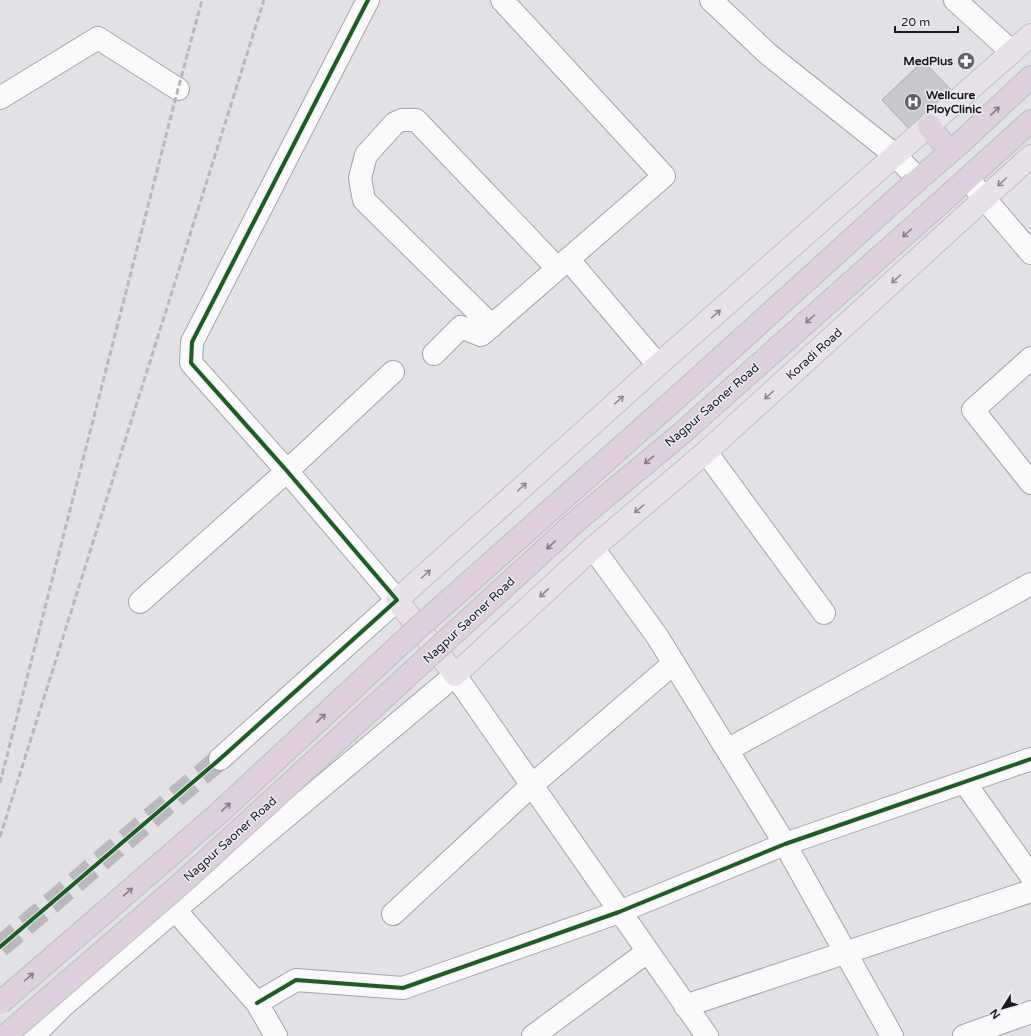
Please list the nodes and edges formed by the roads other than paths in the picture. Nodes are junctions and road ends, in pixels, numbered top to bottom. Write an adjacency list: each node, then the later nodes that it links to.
1 (368, 0): 26 (street)
2 (502, 0): 19 (street)
3 (711, 0): 13 (street)
4 (955, 0): 6 (street)
5 (1031, 35): 6 (main road)
6 (1012, 52): 11 (main road)
7 (1031, 77): 12 (highway, one-way to 7)
8 (178, 89): 9 (street)
9 (0, 98)
10 (1031, 121): 15 (highway)
11 (929, 126): 12 (highway); 13 (main road)
12 (953, 150): 16 (highway)
13 (895, 155): 16 (street); 23 (main road, one-way to 13)
14 (1031, 156): 17 (main road, Koradi Road, one-way to 17)
15 (975, 172): 17 (street); 52 (highway, Nagpur Saoner Road, one-way to 52, bridge)
16 (916, 181): 49 (highway, one-way to 16, bridge)
17 (985, 198): 18 (street); 25 (main road, Koradi Road, one-way to 25)
18 (1031, 253)
19 (562, 264): 20 (street); 20 (street); 23 (street)
20 (492, 326): 21 (street)
21 (434, 354)
22 (1031, 358): 27 (street)
23 (658, 365): 30 (main road, one-way to 23)
24 (393, 372): 26 (street)
25 (706, 452): 28 (main road, Koradi Road, one-way to 28); 32 (street)
26 (287, 471): 30 (street); 31 (street)
27 (1031, 483)
28 (593, 548): 33 (street); 34 (main road, Koradi Road, one-way to 34)
29 (1031, 584): 35 (street)
30 (397, 600): 34 (main road); 36 (street)
31 (140, 602)
32 (824, 613)
33 (674, 663): 35 (street); 39 (street)
34 (455, 675): 39 (street); 43 (street)
35 (727, 750): 40 (street)
36 (220, 758)
37 (1031, 759): 38 (street)
38 (965, 783): 40 (street); 41 (street)
39 (531, 786): 44 (street); 45 (street)
40 (785, 844): 44 (street); 47 (street)
41 (1031, 876)
42 (1031, 890): 47 (street)
43 (175, 910): 48 (street); 53 (street)
44 (619, 912): 46 (street); 48 (street)
45 (393, 914)
46 (647, 952): 50 (street); 55 (street)
47 (845, 952): 50 (street); 57 (street)
48 (257, 1002): 54 (street)
49 (0, 1003)
50 (686, 1006): 56 (street)
51 (1031, 1012): 58 (street)
52 (5, 1036)
53 (33, 1036)
54 (276, 1036)
55 (533, 1036)
56 (706, 1036)
57 (892, 1036)
58 (964, 1036)

